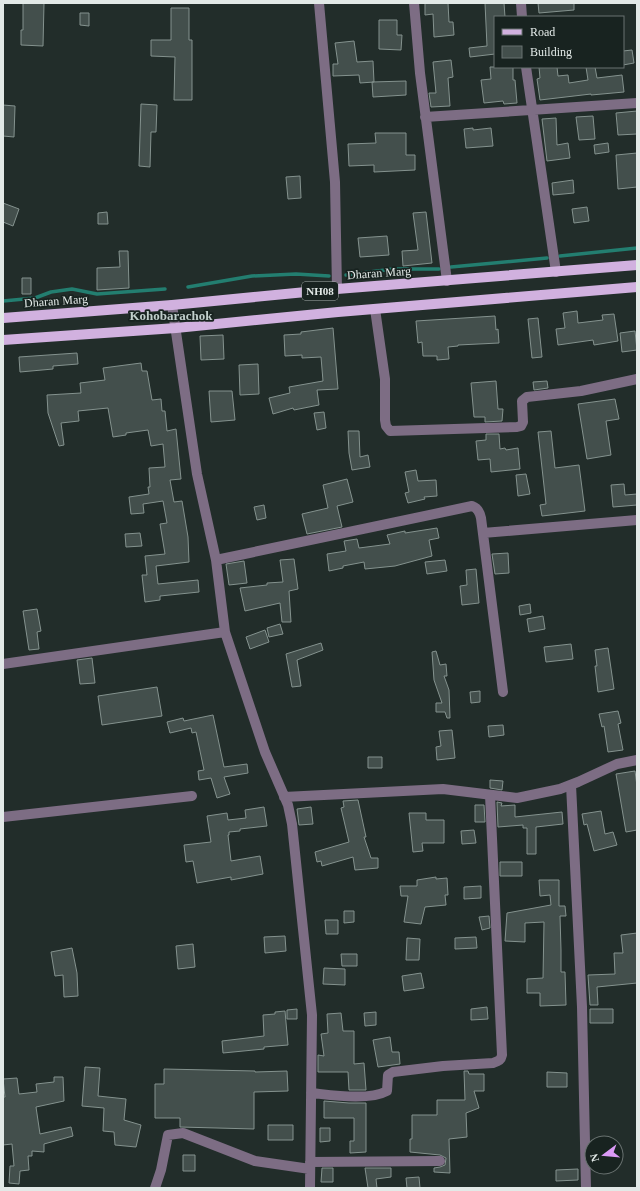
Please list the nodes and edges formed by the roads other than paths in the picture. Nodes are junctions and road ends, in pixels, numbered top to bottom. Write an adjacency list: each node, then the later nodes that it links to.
1 (319, 3): 13 (street)
2 (414, 3): 8 (street)
3 (521, 3): 4 (street)
4 (522, 16)
5 (526, 68): 7 (street)
6 (637, 103): 7 (street)
7 (532, 110): 8 (street); 10 (street)
8 (426, 118): 11 (street)
9 (637, 265): 10 (main road, Dharan Marg / NH08)
10 (556, 272): 11 (main road, Dharan Marg / NH08)
11 (447, 281): 13 (main road, Dharan Marg / NH08)
12 (637, 287): 15 (main road, NH08)
13 (337, 289): 14 (main road, Dharan Marg / NH08)
14 (172, 306): 16 (main road, Dharan Marg / NH08); 17 (street)
15 (375, 309): 17 (main road, NH08); 19 (street)
16 (3, 318)
17 (176, 328): 18 (main road, NH08); 22 (street)
18 (3, 340)
19 (637, 380)
20 (637, 520): 21 (street)
21 (483, 533): 22 (street); 25 (street)
22 (216, 560): 23 (street)
23 (225, 632): 24 (street); 30 (street)
24 (3, 664)
25 (503, 692)
26 (637, 760): 27 (street)
27 (571, 785): 28 (street); 37 (street)
28 (490, 795): 30 (street); 32 (street)
29 (192, 796): 31 (street)
30 (284, 797): 32 (street)
31 (3, 817)
32 (311, 1093): 34 (street)
33 (440, 1160): 34 (street)
34 (310, 1166): 35 (street); 36 (street)
35 (155, 1188)
36 (310, 1188)
37 (586, 1188)

